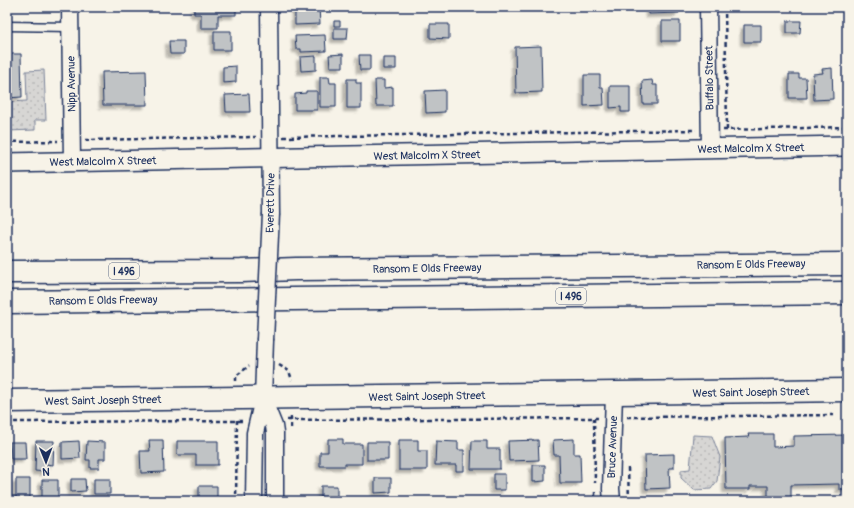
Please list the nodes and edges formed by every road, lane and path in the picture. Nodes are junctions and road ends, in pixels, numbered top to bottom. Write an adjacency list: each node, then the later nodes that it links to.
1 (70, 7): 6 (street, Nipp Avenue)
2 (269, 7): 10 (street, Everett Drive)
3 (708, 7): 8 (street, Buffalo Street)
4 (725, 7): 9 (path)
5 (7, 26): 6 (lane)
6 (70, 27): 11 (street, Nipp Avenue)
7 (847, 127): 9 (path)
8 (709, 130): 9 (path); 10 (path); 14 (street, Buffalo Street)
9 (727, 130)
10 (271, 137): 11 (path); 15 (street, Everett Drive)
11 (71, 141): 12 (path); 16 (street, Nipp Avenue)
12 (7, 142)
13 (847, 146): 14 (street, West Malcolm X Street)
14 (710, 149): 15 (street, West Malcolm X Street)
15 (271, 157): 16 (street, West Malcolm X Street); 29 (street, Everett Drive, bridge)
16 (72, 161): 17 (street, West Malcolm X Street)
17 (7, 163)
18 (7, 260): 20 (main road)
19 (847, 264): 20 (main road, Ransom E Olds Freeway / I 496)
20 (230, 271): 21 (main road, Ransom E Olds Freeway / I 496)
21 (7, 272)
22 (846, 293): 23 (main road, Ransom E Olds Freeway / I 496)
23 (126, 300): 24 (main road, Ransom E Olds Freeway / I 496); 25 (main road)
24 (7, 302)
25 (7, 308)
26 (250, 360): 30 (path)
27 (847, 390): 28 (main road, West Saint Joseph Street)
28 (614, 394): 29 (main road, West Saint Joseph Street); 34 (street, Bruce Avenue)
29 (263, 398): 30 (main road, West Saint Joseph Street); 35 (street, Everett Drive)
30 (236, 399): 31 (main road, West Saint Joseph Street); 36 (path)
31 (7, 401)
32 (837, 415): 34 (path)
33 (594, 418): 34 (path); 35 (path); 41 (path)
34 (613, 418): 42 (street, Bruce Avenue)
35 (264, 420): 36 (path); 38 (street, Everett Drive); 40 (street, Everett Drive)
36 (237, 421): 37 (path); 39 (path)
37 (7, 422)
38 (276, 499)
39 (236, 501)
40 (254, 501)
41 (595, 501)
42 (612, 501)

